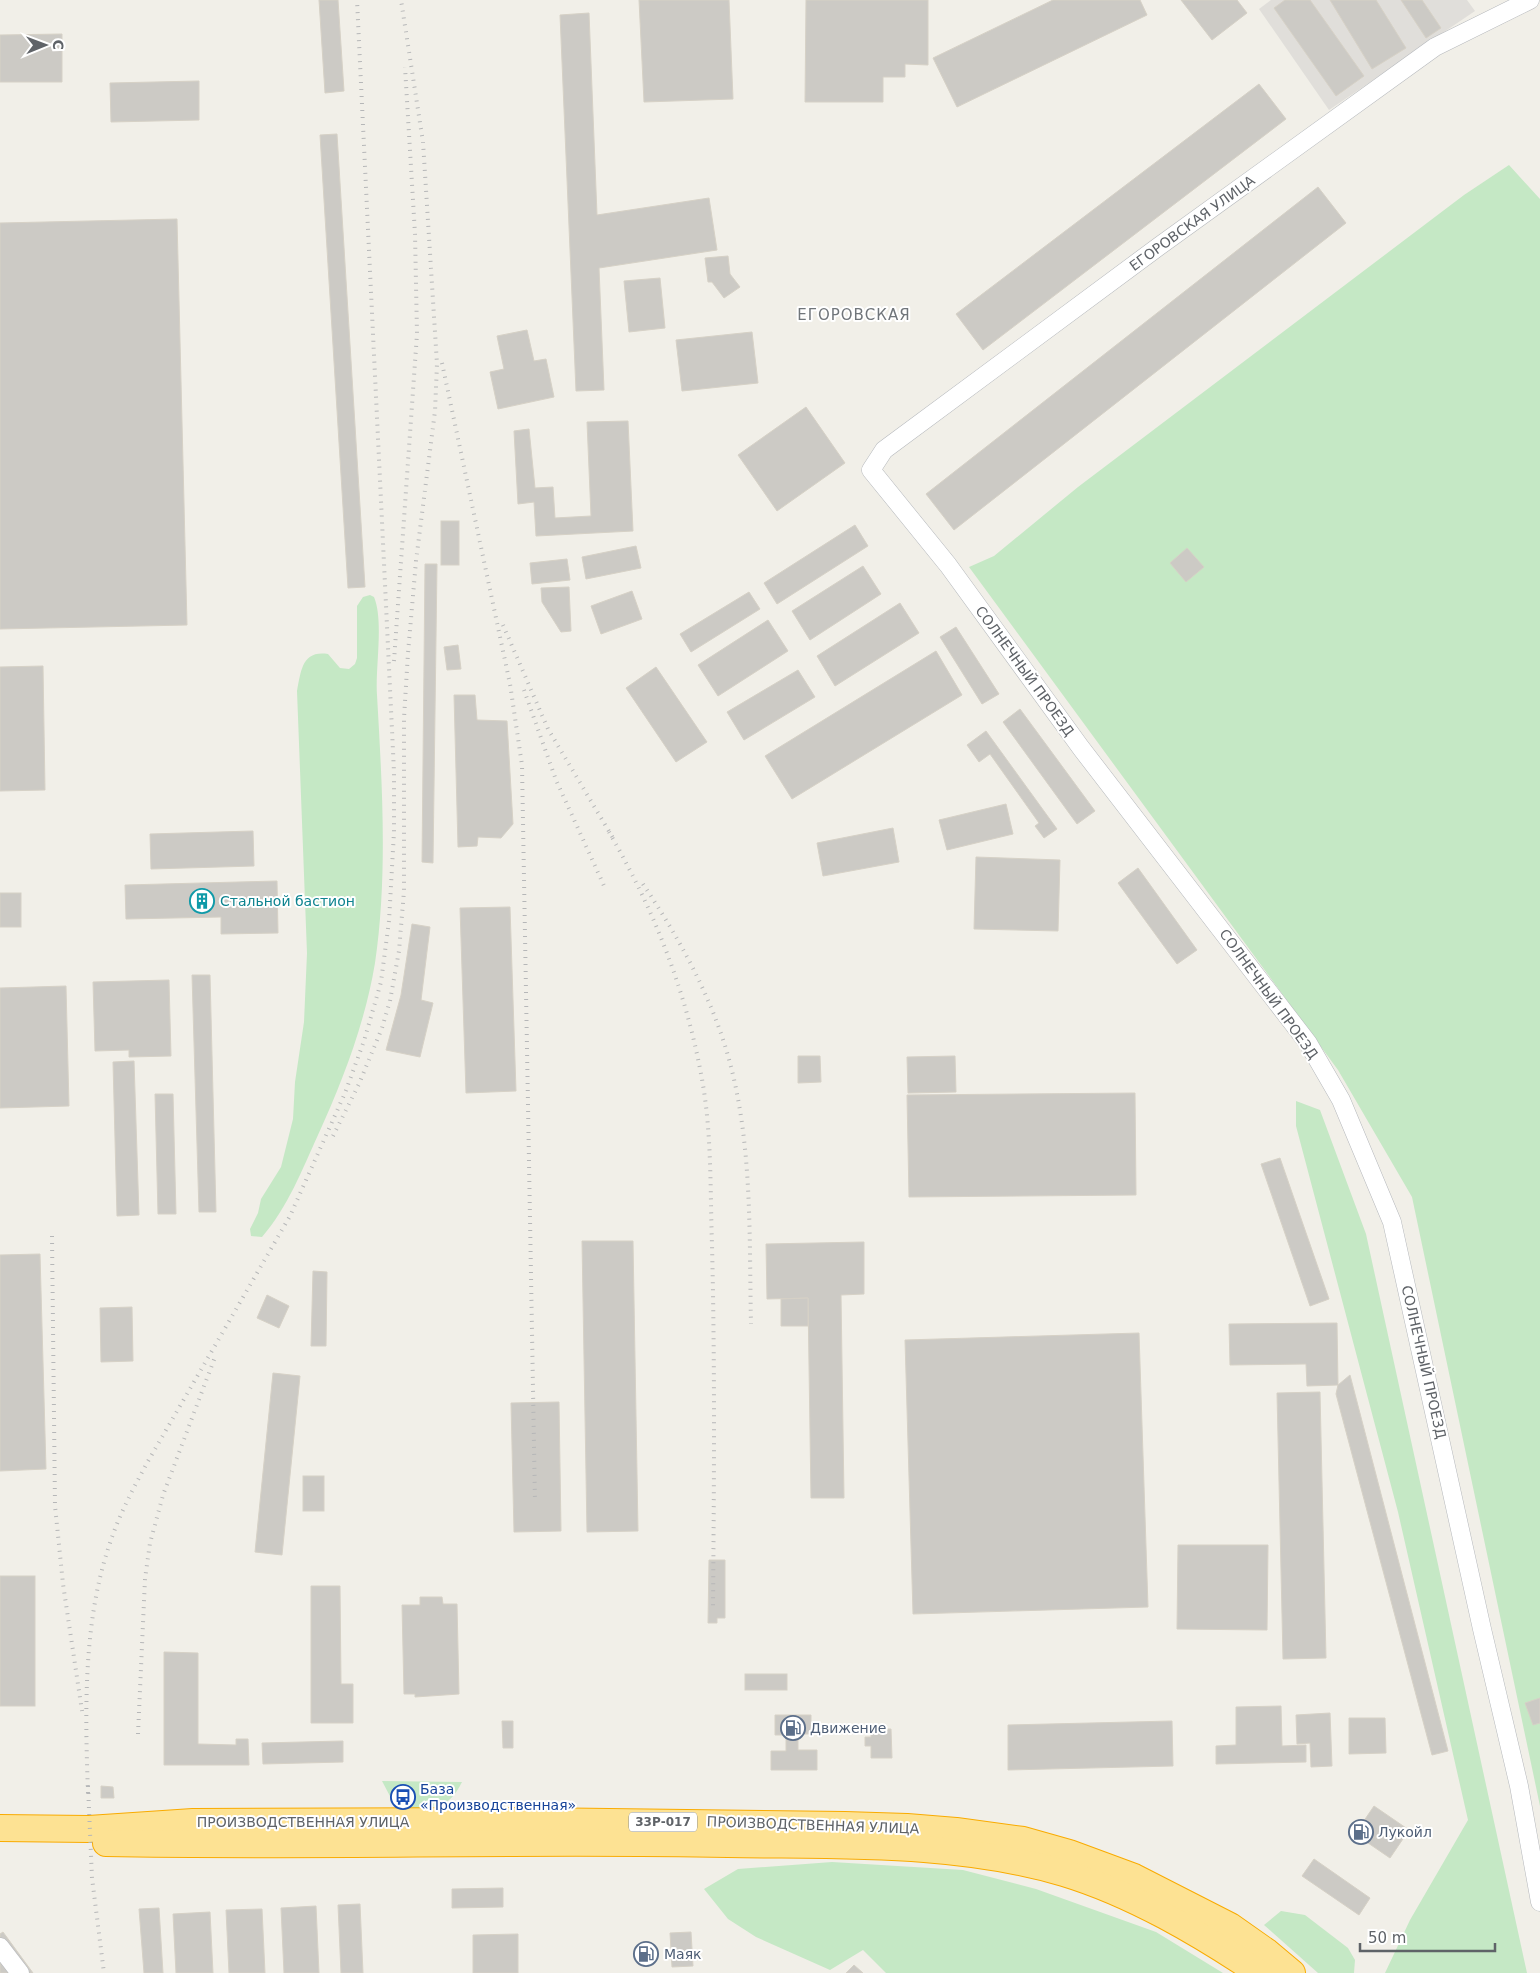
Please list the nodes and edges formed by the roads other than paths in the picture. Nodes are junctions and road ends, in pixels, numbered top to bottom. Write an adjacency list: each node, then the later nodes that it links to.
1 (1527, 2): 2 (street, ЕГОРОВСКАЯ УЛИЦА)
2 (871, 470): 7 (street, СОЛНЕЧНЫЙ ПРОЕЗД)
3 (0, 1828): 5 (highway, ПРОИЗВОДСТВЕННАЯ УЛИЦА / 33Р-017)
4 (532, 1832): 5 (highway, ПРОИЗВОДСТВЕННАЯ УЛИЦА / 33Р-017); 10 (highway, ПРОИЗВОДСТВЕННАЯ УЛИЦА / 33Р-017); 11 (highway, ПРОИЗВОДСТВЕННАЯ УЛИЦА / 33Р-017)
5 (373, 1833): 6 (highway, ПРОИЗВОДСТВЕННАЯ УЛИЦА / 33Р-017)
6 (0, 1844)
7 (1540, 1902)
8 (0, 1947): 9 (street)
9 (20, 1973)
10 (1259, 1973)
11 (1292, 1973)

